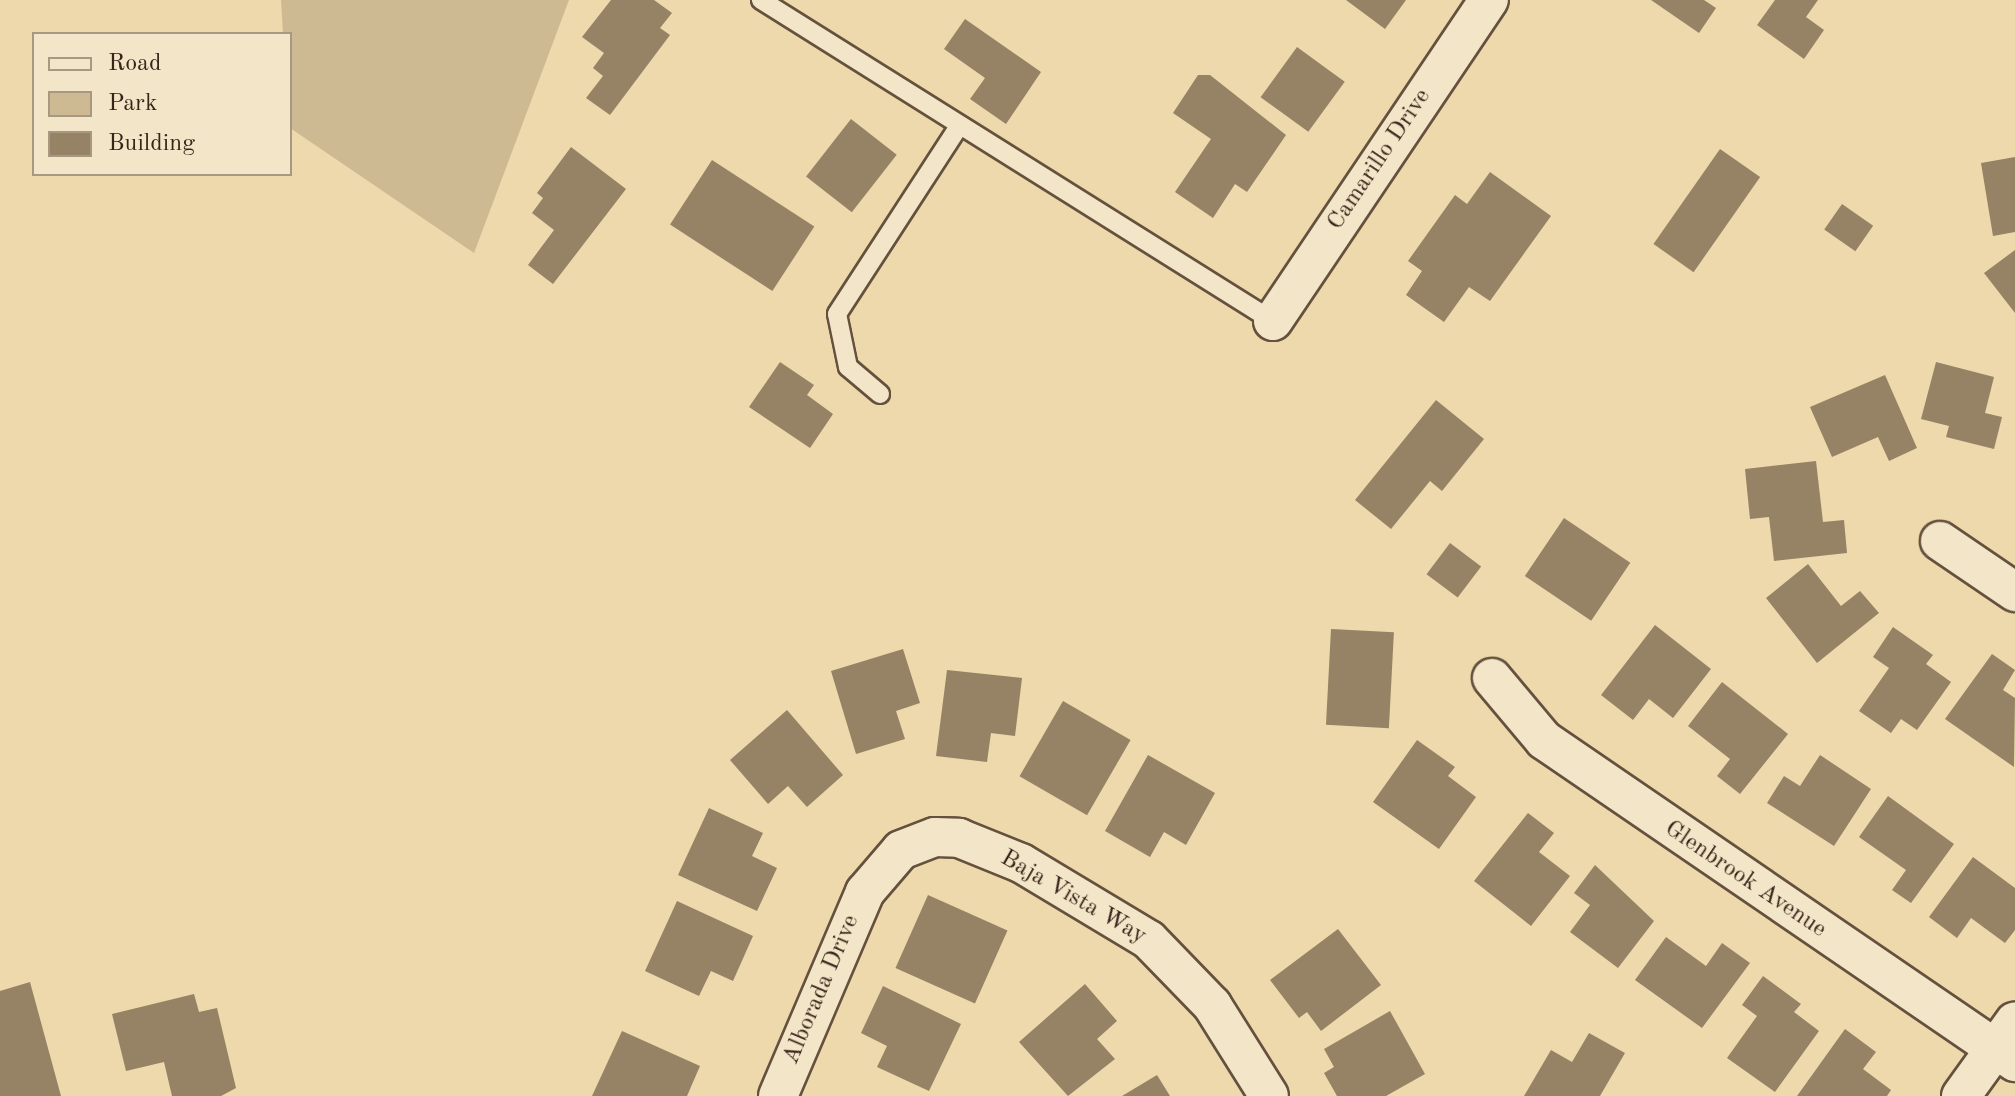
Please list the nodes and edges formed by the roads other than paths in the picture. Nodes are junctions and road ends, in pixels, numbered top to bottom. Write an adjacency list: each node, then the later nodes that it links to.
1 (761, 0): 3 (lane)
2 (1489, 0): 4 (street, Camarillo Drive)
3 (957, 129): 4 (lane); 5 (lane)
4 (1273, 321)
5 (880, 394)
6 (1940, 541): 7 (street)
7 (2015, 592)
8 (1492, 678): 10 (street, Glenbrook Avenue)
9 (901, 850): 11 (street, Alborada Drive); 12 (street, Baja Vista Way)
10 (2009, 1044): 13 (street)
11 (778, 1096)
12 (1269, 1096)
13 (1961, 1096)

